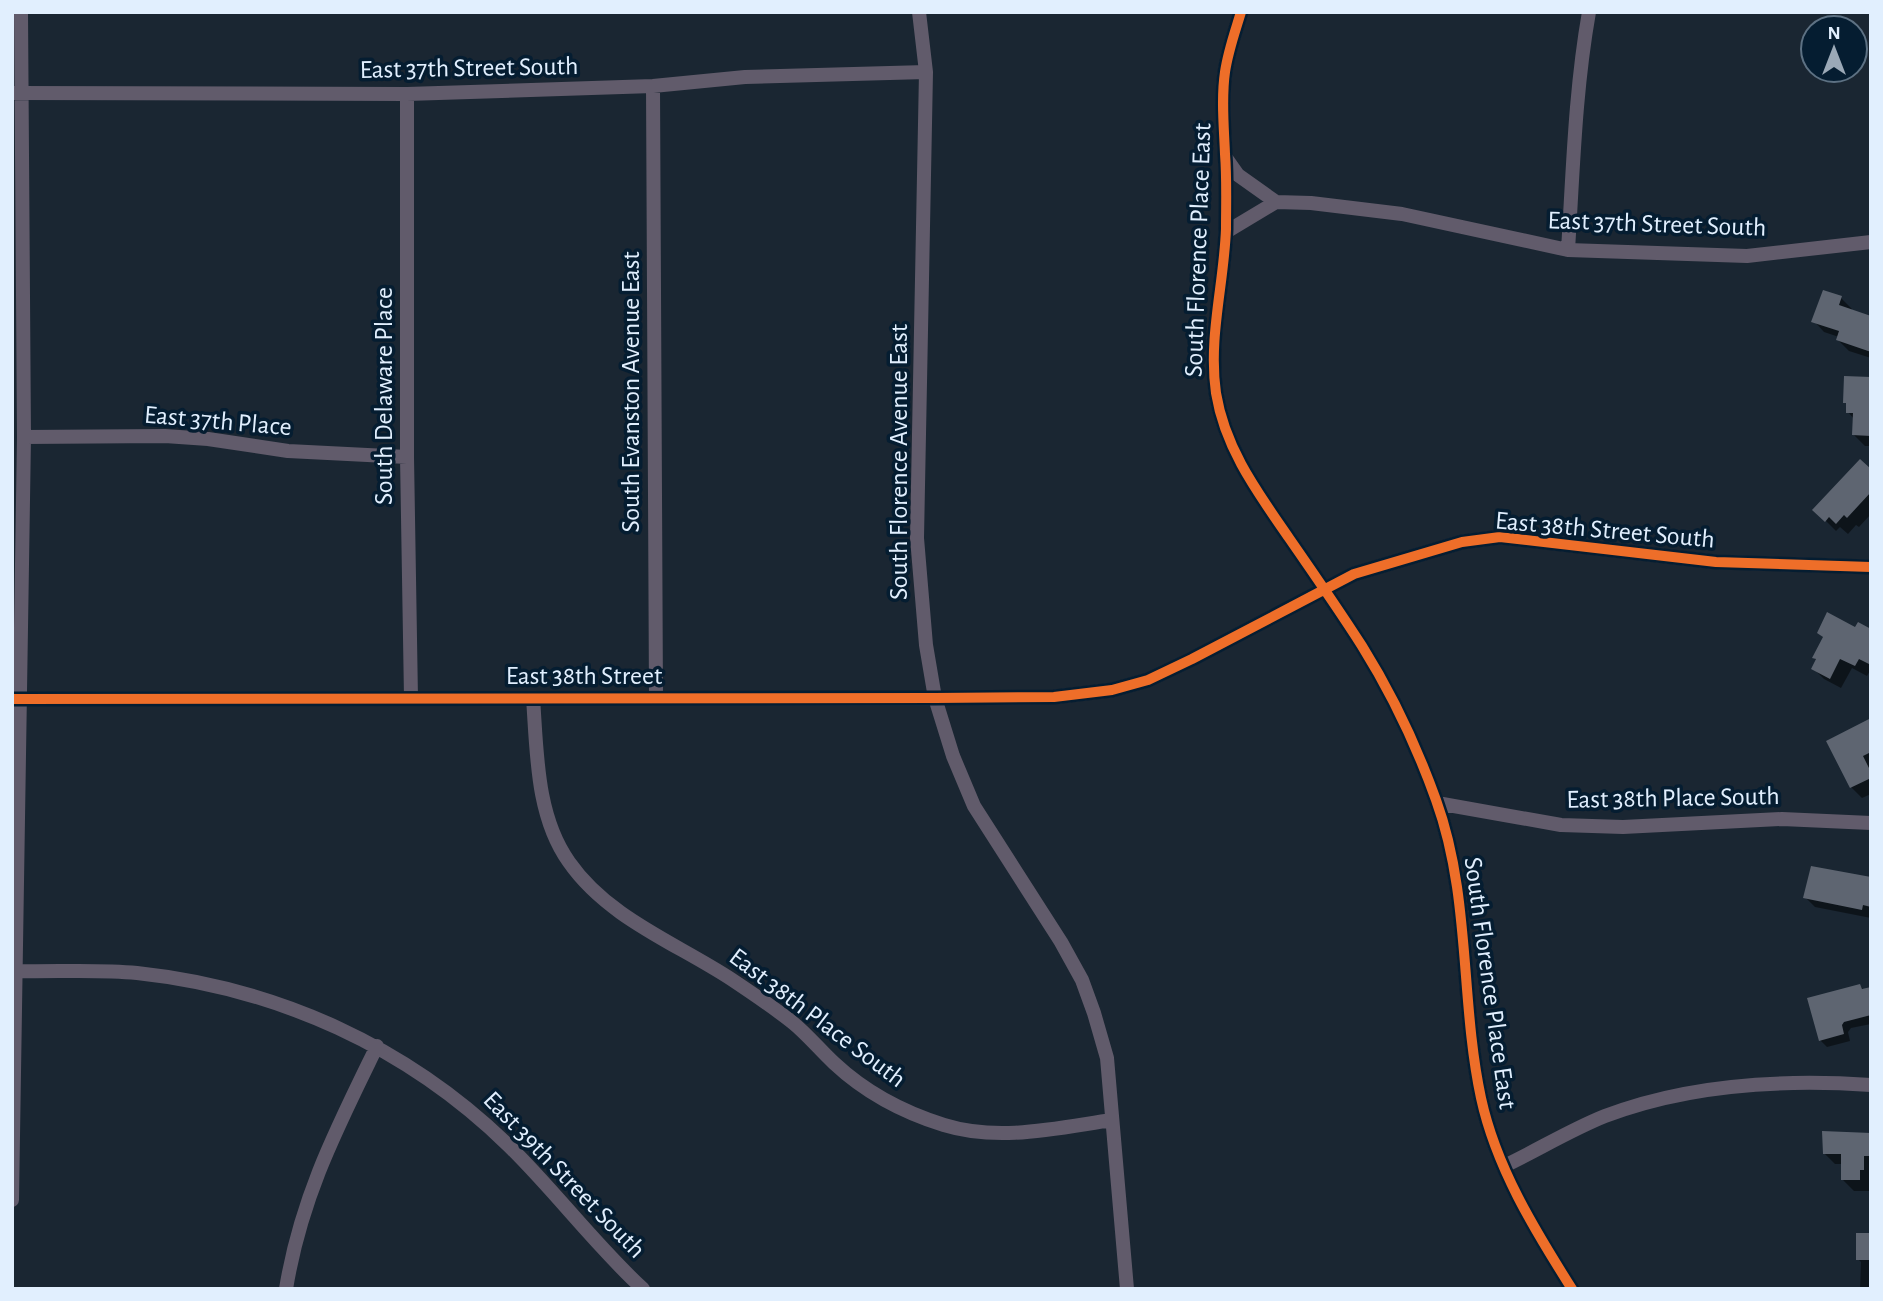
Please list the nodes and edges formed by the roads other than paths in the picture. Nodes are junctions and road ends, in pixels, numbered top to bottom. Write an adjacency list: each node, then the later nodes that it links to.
1 (21, 12): 7 (street)
2 (919, 12): 5 (street, South Florence Avenue East)
3 (1241, 12): 9 (street, South Florence Place East)
4 (1589, 12): 13 (street)
5 (926, 72): 6 (street, East 37th Street South); 22 (street, South Florence Avenue East)
6 (653, 86): 8 (street, East 37th Street South); 21 (street, South Evanston Avenue East)
7 (17, 93): 8 (street, East 37th Street South); 14 (street)
8 (407, 94): 15 (street, South Delaware Place)
9 (1226, 159): 10 (street); 11 (street, South Florence Place East)
10 (1276, 202): 11 (street); 13 (street, East 37th Street South)
11 (1226, 232): 17 (street, South Florence Place East)
12 (1871, 242): 13 (street, East 37th Street South)
13 (1569, 250)
14 (24, 436): 15 (street, East 37th Place); 23 (street)
15 (407, 457): 19 (street, South Delaware Place)
16 (1871, 567): 17 (street, East 38th Street South)
17 (1324, 590): 18 (street, East 38th Street South); 24 (street, South Florence Place East)
18 (1154, 677): 22 (street, East 38th Street)
19 (411, 698): 20 (street, East 38th Street); 23 (street, East 38th Street)
20 (533, 698): 21 (street, East 38th Street); 30 (street, East 38th Place South)
21 (656, 698): 22 (street, East 38th Street)
22 (935, 698): 30 (street, South Florence Avenue East)
23 (16, 699): 26 (street)
24 (1437, 803): 25 (street, East 38th Place South); 31 (street, South Florence Place East)
25 (1871, 823)
26 (16, 971): 27 (street, East 39th Street South); 29 (street)
27 (377, 1046): 33 (street); 34 (street, East 39th Street South)
28 (1871, 1085): 31 (street)
29 (13, 1095): 32 (street)
30 (1112, 1120): 35 (street, South Florence Avenue East)
31 (1504, 1166): 36 (street, South Florence Place East)
32 (12, 1200)
33 (286, 1289)
34 (643, 1289)
35 (1127, 1289)
36 (1572, 1289)

